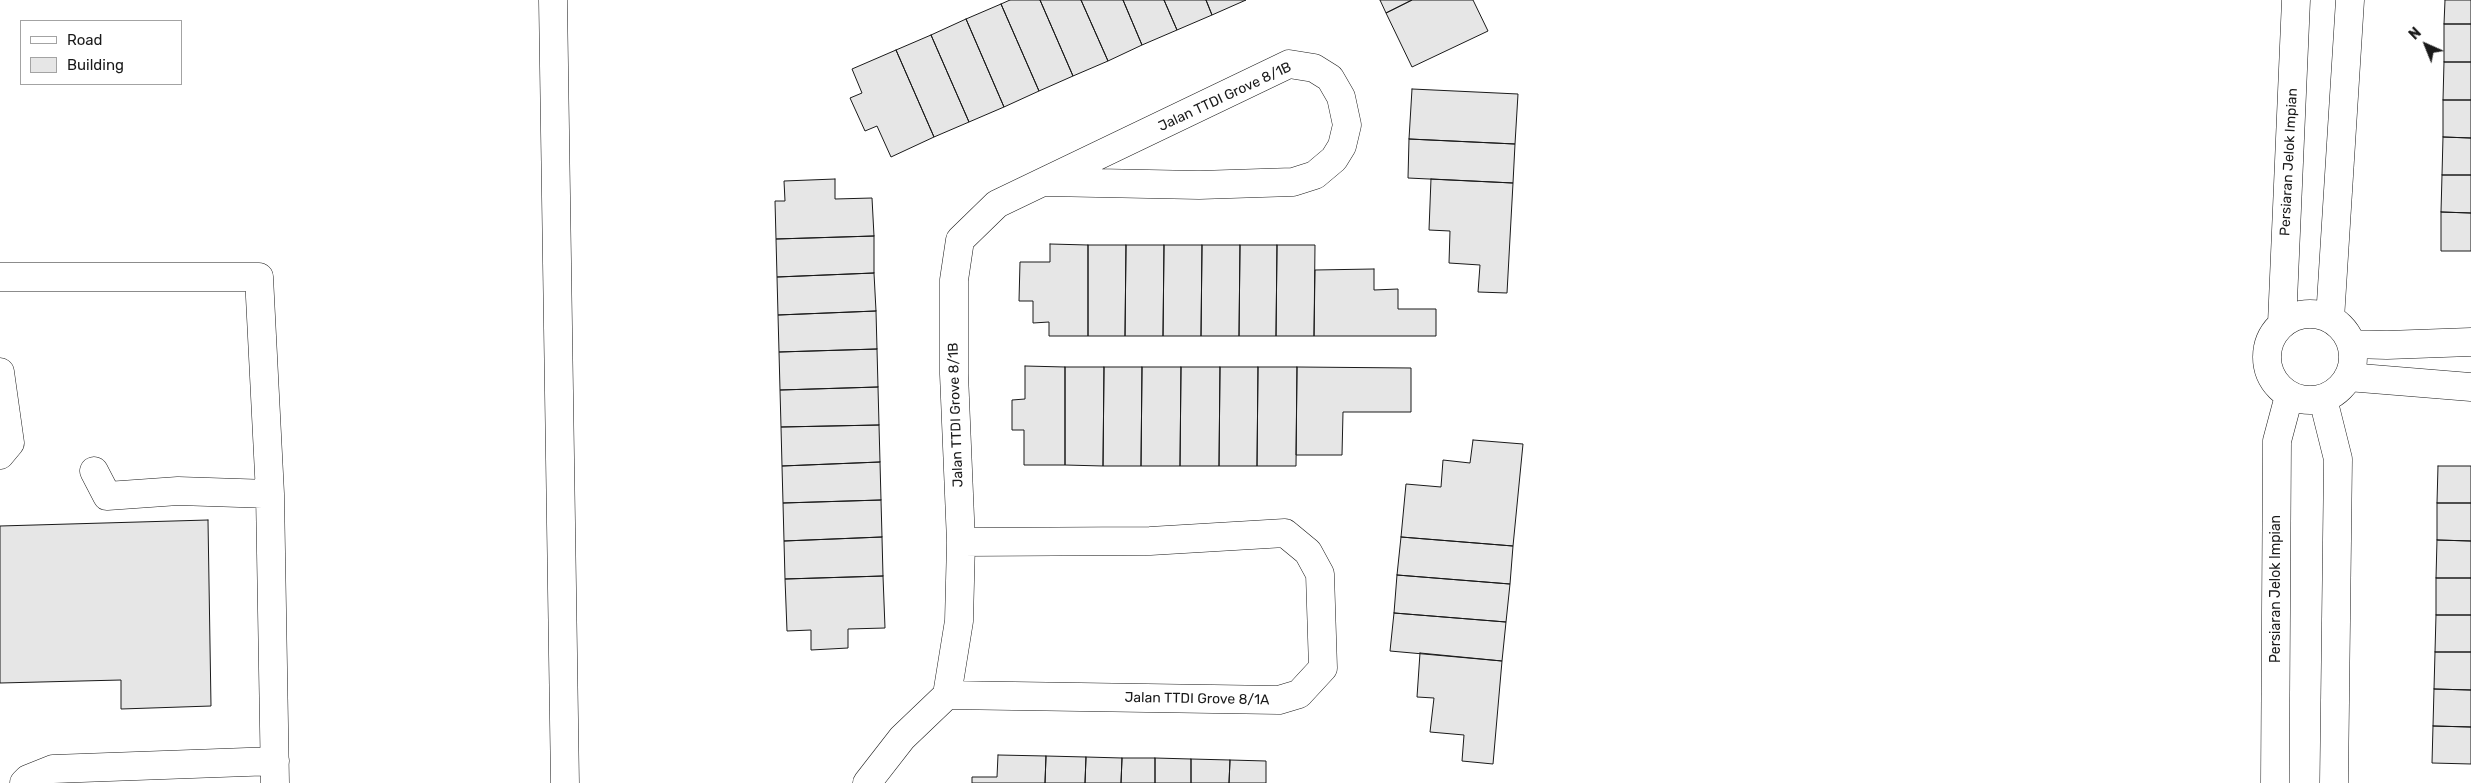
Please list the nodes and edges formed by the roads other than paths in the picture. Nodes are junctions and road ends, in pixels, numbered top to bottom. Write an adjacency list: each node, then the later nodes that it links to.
1 (553, 0): 22 (street)
2 (2296, 0): 7 (street, Persiaran Jelok Impian)
3 (2350, 0): 6 (street)
4 (1046, 182): 4 (street, Jalan TTDI Grove 8/1B); 18 (street, Jalan TTDI Grove 8/1B)
5 (0, 277): 17 (street)
6 (2330, 319): 7 (street); 9 (street)
7 (2282, 324): 13 (street)
8 (2471, 342): 9 (street)
9 (2351, 344): 11 (street)
10 (0, 372): 15 (street)
11 (2348, 377): 12 (street); 14 (street)
12 (2471, 387)
13 (2289, 396): 14 (street); 24 (street, Persiaran Jelok Impian)
14 (2323, 399): 25 (street)
15 (0, 455)
16 (94, 471): 17 (street)
17 (270, 494): 20 (street)
18 (962, 542): 19 (street, Jalan TTDI Grove 8/1B); 19 (street, Jalan TTDI Grove 8/1A)
19 (947, 695): 23 (street)
20 (275, 772): 21 (street)
21 (24, 783)
22 (565, 783)
23 (867, 783)
24 (2276, 783)
25 (2334, 783)

